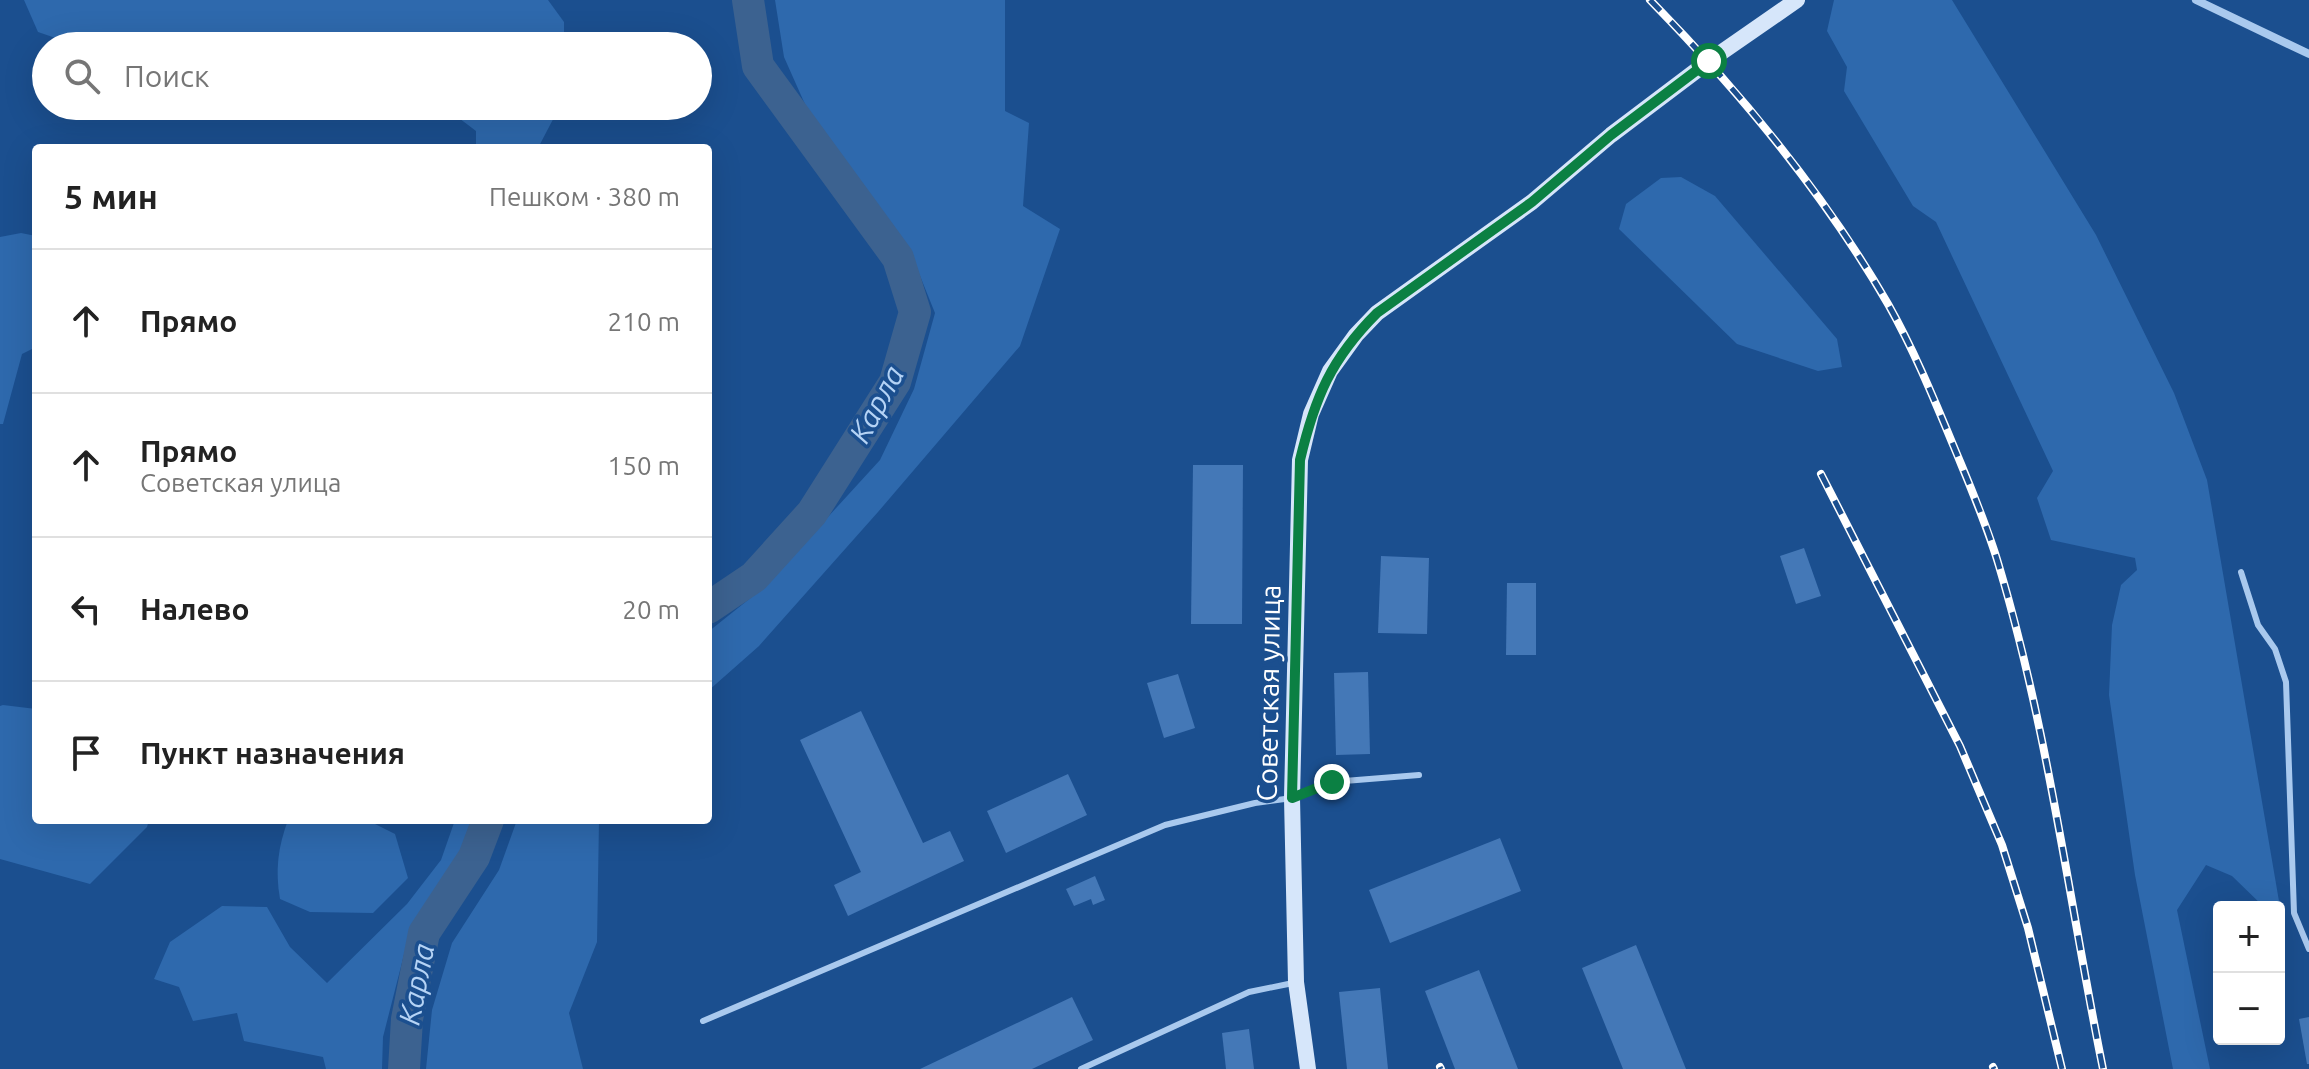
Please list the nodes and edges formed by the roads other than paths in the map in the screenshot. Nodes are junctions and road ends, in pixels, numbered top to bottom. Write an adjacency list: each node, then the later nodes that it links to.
1 (1797, 0): 6 (street, Советская улица)
2 (2196, 0): 3 (street)
3 (2309, 54)
4 (2241, 572): 7 (lane)
5 (1419, 775): 6 (lane)
6 (1292, 798): 8 (street, Советская улица); 9 (lane)
7 (2309, 949)
8 (1296, 982): 10 (lane); 11 (street, Советская улица)
9 (703, 1021)
10 (1081, 1069)
11 (1308, 1069)

